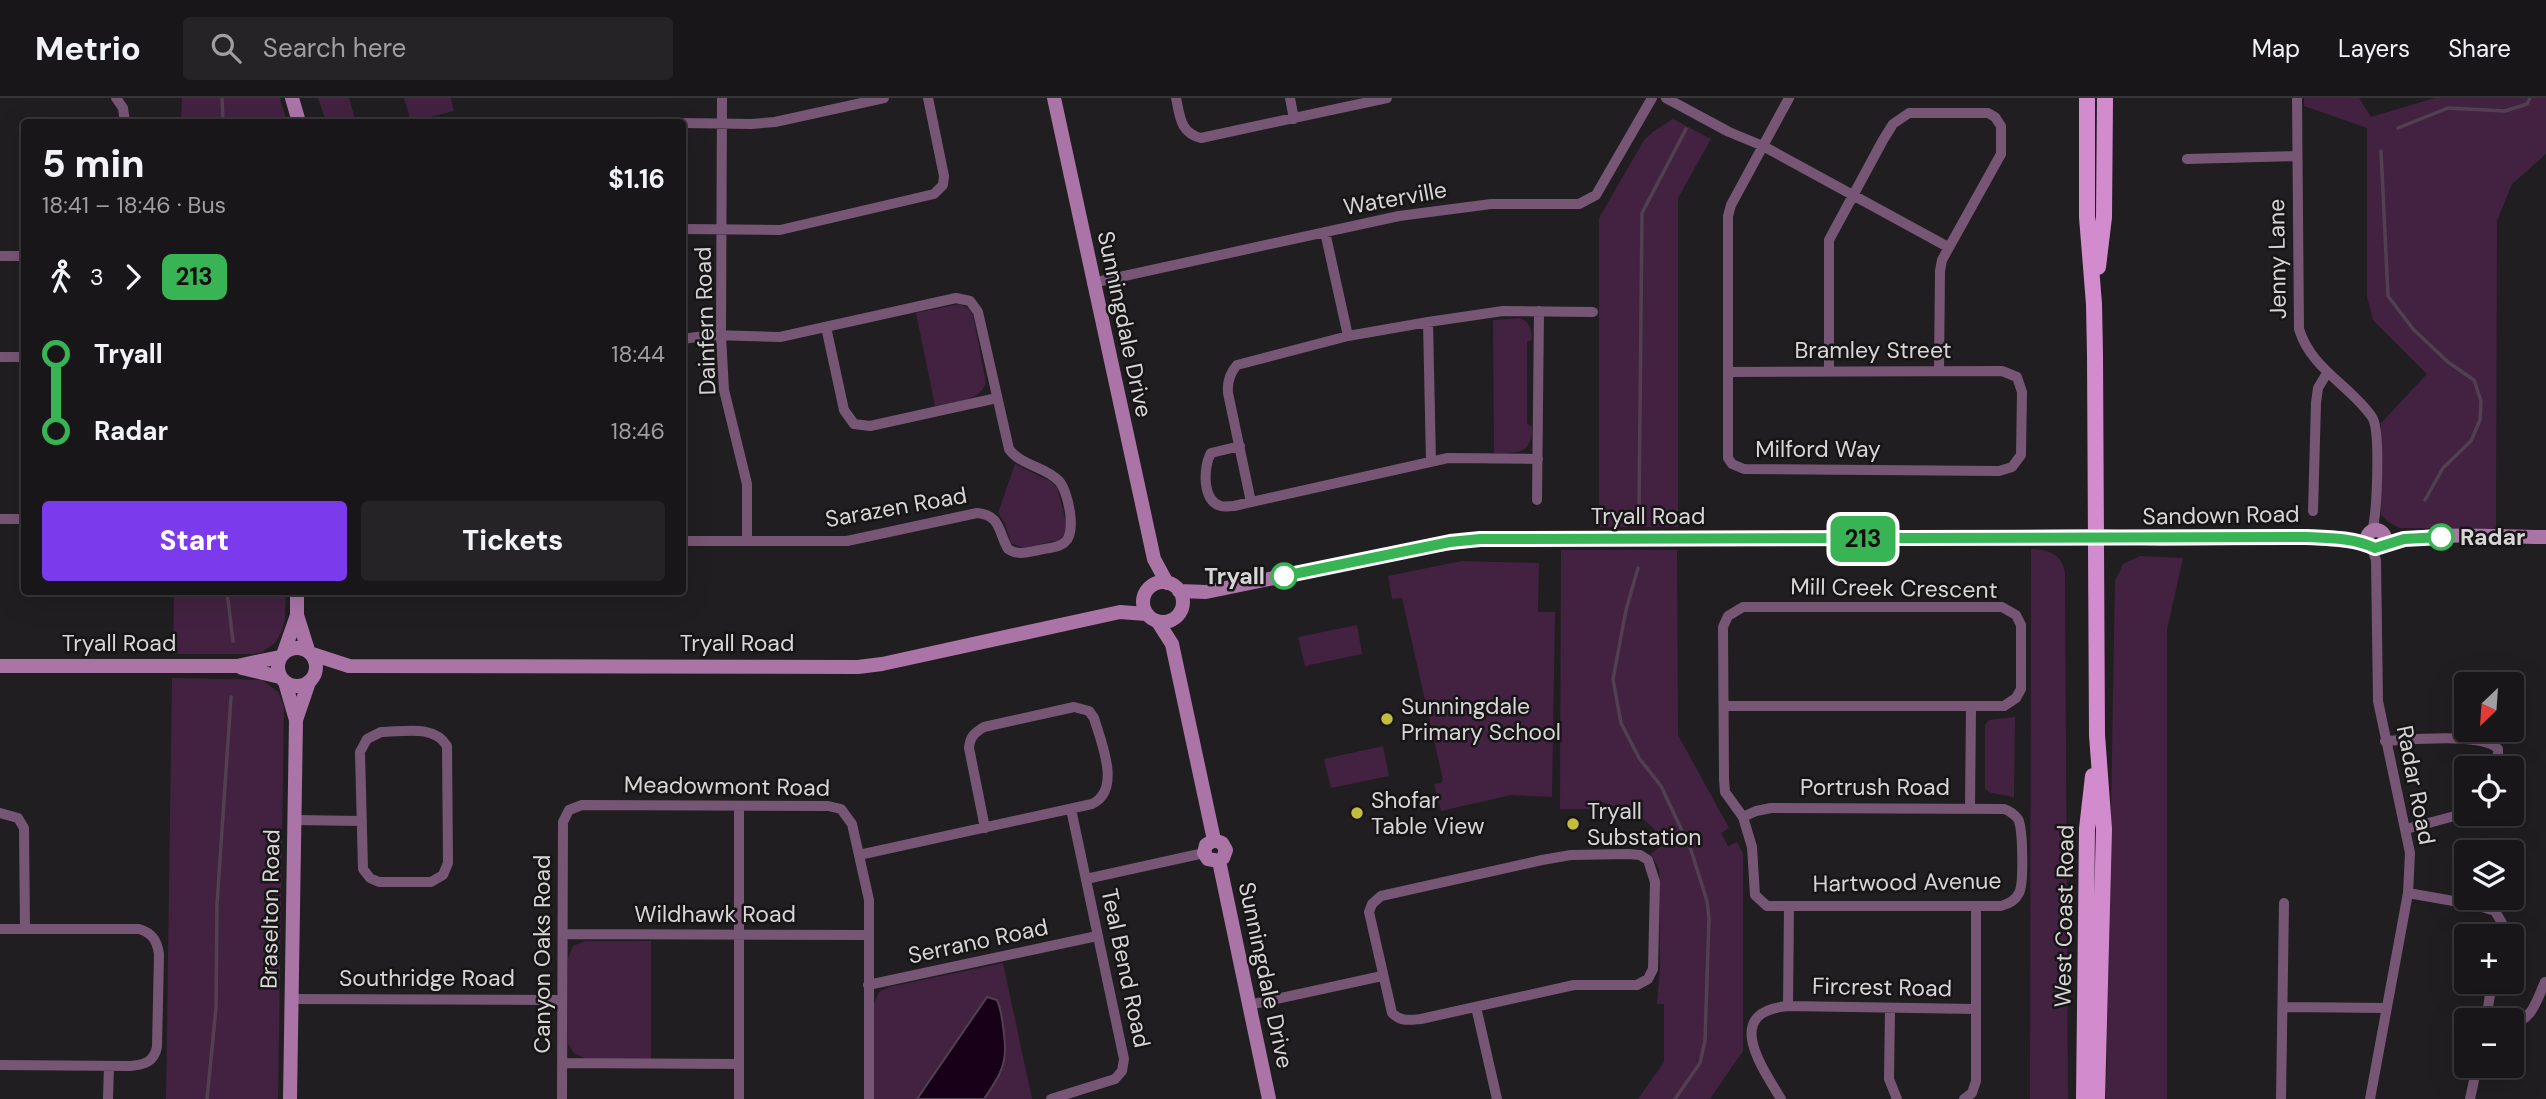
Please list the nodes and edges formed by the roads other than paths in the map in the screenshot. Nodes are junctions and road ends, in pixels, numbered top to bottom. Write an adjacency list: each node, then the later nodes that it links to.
1 (116, 98): 16 (street)
2 (292, 98): 17 (street)
3 (722, 98): 20 (street, Dainfern Road)
4 (884, 98): 20 (street)
5 (928, 98): 26 (street)
6 (1054, 98): 31 (street, Sunningdale Drive)
7 (1176, 98): 18 (street)
8 (1290, 98): 18 (street)
9 (1387, 98): 18 (street)
10 (1651, 98): 27 (street, Waterville)
11 (1666, 98): 21 (street)
12 (1789, 98): 21 (street, Milford Way)
13 (2087, 98): 32 (main road)
14 (2105, 98): 32 (main road)
15 (2297, 98): 22 (street, Jenny Lane)
16 (124, 119)
17 (298, 119)
18 (1294, 119)
19 (686, 123): 20 (street)
20 (722, 123): 26 (street, Dainfern Road)
21 (1763, 146): 24 (street); 44 (street, Milford Way)
22 (2297, 156): 23 (street); 45 (street, Jenny Lane)
23 (2187, 159)
24 (1853, 194): 28 (street); 28 (street); 42 (street)
25 (686, 229): 26 (street)
26 (723, 230): 37 (street, Dainfern Road)
27 (1325, 232): 31 (street, Waterville); 38 (street)
28 (1948, 247): 43 (street)
29 (0, 256): 30 (street)
30 (21, 256)
31 (1093, 283): 61 (street, Sunningdale Drive)
32 (2094, 304): 56 (main road, West Coast Road)
33 (1539, 312): 34 (street); 35 (street); 49 (street)
34 (1593, 312)
35 (1428, 322): 38 (street); 50 (street)
36 (826, 327): 37 (street); 47 (street); 47 (street)
37 (721, 336): 39 (street); 60 (street, Dainfern Road)
38 (1348, 336): 48 (street)
39 (686, 338)
40 (0, 357): 41 (street)
41 (21, 357)
42 (1829, 370): 43 (street, Bramley Street); 44 (street, Bramley Street)
43 (1939, 371): 46 (street, Bramley Street)
44 (1728, 372): 46 (street, Milford Way)
45 (2327, 373): 53 (street); 58 (street, Jenny Lane)
46 (2017, 377)
47 (997, 398): 60 (street, Sarazen Road)
48 (1240, 446): 52 (street); 52 (street)
49 (1538, 459): 50 (street); 51 (street)
50 (1431, 462): 52 (street)
51 (1537, 500)
52 (1251, 502)
53 (2314, 511)
54 (0, 519): 55 (street)
55 (21, 519)
56 (2095, 536): 58 (street, Sandown Road); 64 (street, Tryall Road); 82 (main road, West Coast Road)
57 (2546, 537): 58 (street, Sandown Road)
58 (2376, 539): 83 (street, Radar Road)
59 (686, 541): 60 (street, Sarazen Road)
60 (747, 541)
61 (1154, 559): 62 (street, Sunningdale Drive); 63 (street, Sunningdale Drive)
62 (1173, 587): 63 (street); 64 (street, Tryall Road); 67 (street)
63 (1146, 591): 66 (street, Tryall Road); 70 (street)
64 (1206, 593): 67 (street, Tryall Road)
65 (297, 595): 68 (street)
66 (1120, 612): 70 (street, Tryall Road); 76 (street, Tryall Road)
67 (1180, 612): 70 (street); 71 (street)
68 (297, 615): 72 (street); 73 (street)
69 (1728, 616): 79 (street, Hartwood Avenue); 80 (street, Mill Creek Crescent)
70 (1152, 618): 71 (street)
71 (1172, 644): 97 (street)
72 (310, 652): 73 (street); 76 (street, Tryall Road); 78 (street)
73 (282, 655): 75 (street, Tryall Road); 77 (street)
74 (0, 666): 75 (street, Tryall Road)
75 (237, 666): 77 (street, Tryall Road)
76 (349, 666): 78 (street, Tryall Road)
77 (282, 679): 78 (street); 81 (street, Braselton Road)
78 (311, 680): 81 (street, Braselton Road)
79 (1724, 706): 80 (street, Mill Creek Crescent); 92 (street, Hartwood Avenue)
80 (1971, 707): 86 (street)
81 (296, 720): 93 (street, Braselton Road)
82 (2097, 735): 142 (main road, West Coast Road); 143 (main road, West Coast Road)
83 (2385, 741): 84 (street); 96 (street, Radar Road)
84 (2498, 756)
85 (739, 806): 88 (street, Meadowmont Road); 99 (street, Meadowmont Road); 110 (street)
86 (1970, 808): 89 (street, Portrush Road); 92 (street, Portrush Road)
87 (1070, 809): 95 (street); 95 (street); 101 (street, Teal Bend Road)
88 (569, 810): 109 (street, Canyon Oaks Road)
89 (2008, 811): 105 (street, Hartwood Avenue)
90 (0, 813): 108 (street)
91 (2454, 816): 96 (street)
92 (1743, 817): 104 (street, Hartwood Avenue)
93 (294, 820): 94 (street); 116 (street, Braselton Road)
94 (362, 821): 94 (street)
95 (985, 828): 99 (street)
96 (2406, 829): 102 (street, Radar Road)
97 (1214, 840): 98 (street); 100 (street)
98 (1205, 853): 100 (street); 101 (street)
99 (859, 855): 111 (street, Meadowmont Road)
100 (1219, 861): 118 (street, Sunningdale Drive)
101 (1086, 879): 112 (street, Teal Bend Road)
102 (2408, 893): 106 (street); 122 (street, Radar Road)
103 (2284, 903): 121 (street)
104 (1789, 906): 105 (street, Hartwood Avenue); 119 (street)
105 (1976, 906): 124 (street)
106 (2502, 924)
107 (0, 929): 108 (street)
108 (25, 929): 129 (street)
109 (563, 934): 110 (street, Wildhawk Road); 117 (street, Canyon Oaks Road)
110 (739, 935): 111 (street, Wildhawk Road); 127 (street)
111 (869, 935): 115 (street, Meadowmont Road)
112 (1097, 936): 115 (street, Serrano Road); 136 (street, Teal Bend Road)
113 (1382, 976): 118 (street); 120 (street); 120 (street)
114 (2544, 982): 125 (street)
115 (868, 985): 135 (street, Meadowmont Road)
116 (292, 999): 117 (street, Southridge Road); 132 (street, Braselton Road)
117 (562, 1000): 126 (street, Canyon Oaks Road)
118 (1249, 1004): 137 (street, Sunningdale Drive)
119 (1788, 1006): 123 (street, Fircrest Road); 139 (street)
120 (1476, 1007): 138 (street)
121 (2283, 1007): 122 (street); 144 (street)
122 (2386, 1008): 145 (street, Radar Road)
123 (1890, 1009): 124 (street, Fircrest Road); 140 (street)
124 (1976, 1009): 141 (street)
125 (2524, 1019)
126 (563, 1063): 127 (street); 133 (street, Canyon Oaks Road)
127 (739, 1064): 134 (street)
128 (0, 1065): 129 (street)
129 (109, 1066): 131 (street)
130 (2474, 1078): 146 (street)
131 (108, 1099)
132 (290, 1099)
133 (562, 1099)
134 (739, 1099)
135 (869, 1099)
136 (1051, 1099)
137 (1269, 1099)
138 (1497, 1099)
139 (1781, 1099)
140 (1897, 1099)
141 (1964, 1099)
142 (2084, 1099)
143 (2097, 1099)
144 (2281, 1099)
145 (2370, 1099)
146 (2470, 1099)

